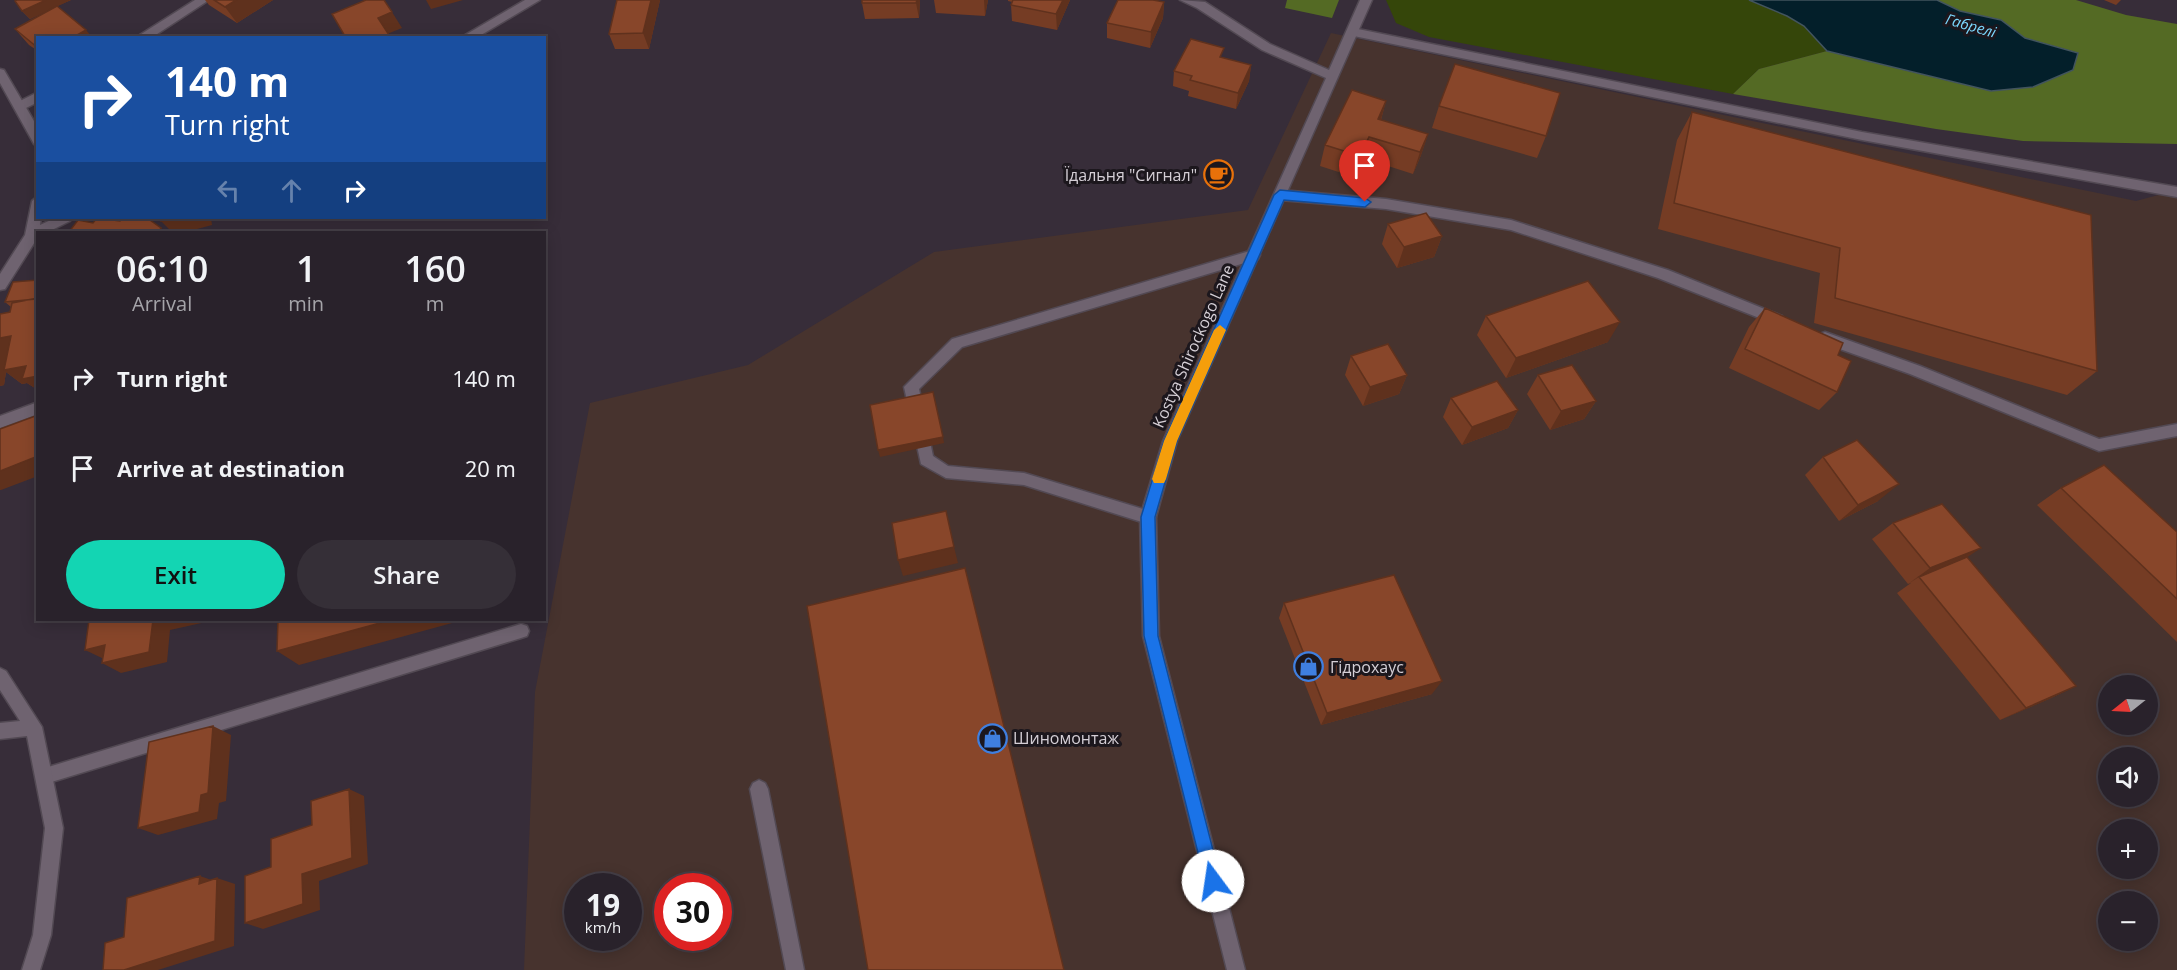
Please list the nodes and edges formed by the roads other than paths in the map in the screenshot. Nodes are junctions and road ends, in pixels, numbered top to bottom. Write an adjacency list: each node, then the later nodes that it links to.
1 (202, 0): 6 (street)
2 (534, 0): 7 (street)
3 (1186, 0): 9 (street)
4 (1366, 0): 5 (street, Kostya Shirockogo Lane)
5 (1353, 32): 9 (street, Kostya Shirockogo Lane); 13 (street)
6 (144, 36)
7 (470, 36)
8 (0, 73): 11 (street)
9 (1334, 76): 14 (street, Kostya Shirockogo Lane)
10 (36, 97): 11 (street)
11 (20, 106): 12 (street)
12 (36, 137)
13 (2177, 192)
14 (1280, 195): 18 (street, Kostya Shirockogo Lane); 20 (street)
15 (63, 219): 16 (street)
16 (41, 231)
17 (36, 234): 19 (street)
18 (1253, 255): 25 (street, Kostya Shirockogo Lane); 25 (street)
19 (0, 285)
20 (1788, 325)
21 (1809, 333): 24 (street)
22 (36, 409): 23 (street)
23 (0, 422)
24 (2177, 430)
25 (1148, 517): 34 (street, Kostya Shirockogo Lane)
26 (521, 631): 30 (street)
27 (0, 676): 28 (street)
28 (34, 727): 29 (street); 30 (street)
29 (0, 731)
30 (45, 776): 32 (street)
31 (759, 789): 33 (street)
32 (31, 970)
33 (795, 970)
34 (1236, 970)

